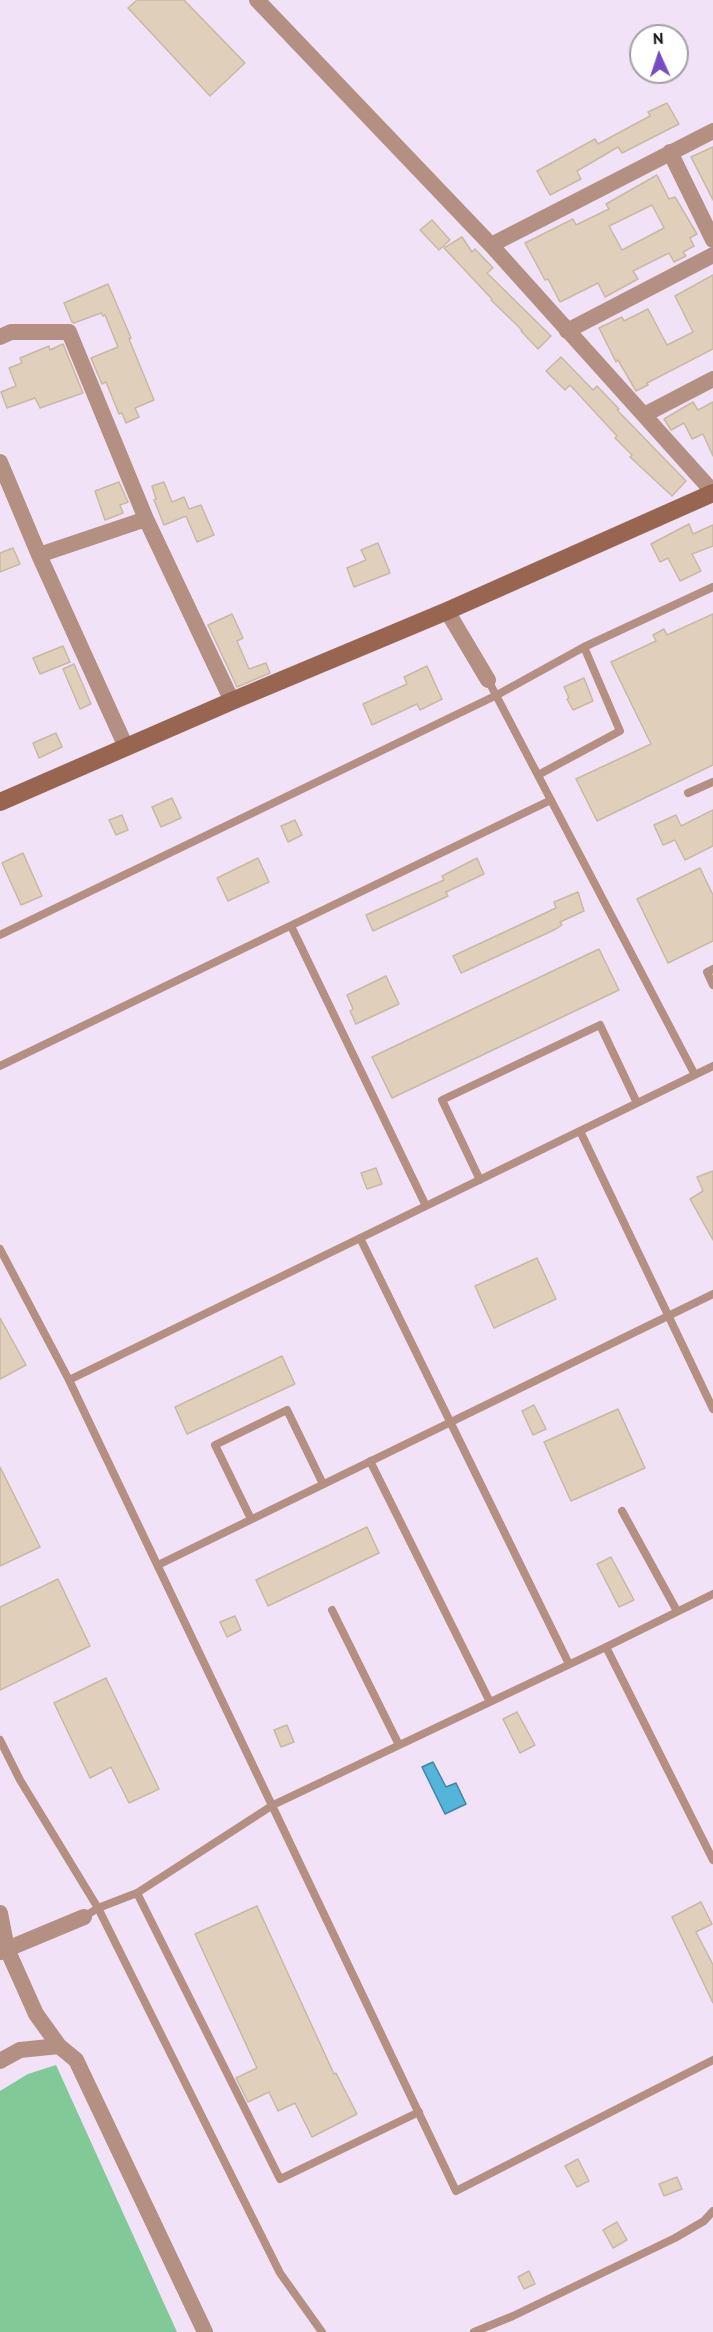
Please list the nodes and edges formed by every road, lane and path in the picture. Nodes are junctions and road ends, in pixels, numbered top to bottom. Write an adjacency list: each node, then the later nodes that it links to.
1 (257, 0): 5 (street)
2 (713, 131): 3 (street)
3 (670, 153): 4 (street); 5 (street)
4 (713, 240)
5 (492, 245): 7 (street)
6 (713, 255): 7 (street)
7 (567, 331): 10 (street)
8 (0, 337): 13 (street)
9 (713, 379): 10 (street)
10 (644, 415): 12 (street)
11 (0, 462): 14 (street)
12 (713, 492): 16 (street)
13 (146, 519): 14 (street); 20 (street)
14 (39, 555): 21 (street)
15 (713, 587): 17 (lane)
16 (447, 611): 18 (street); 20 (street)
17 (584, 647): 19 (lane); 22 (lane)
18 (488, 680): 19 (lane)
19 (496, 695): 22 (lane); 28 (lane)
20 (232, 701): 21 (street)
21 (126, 747): 26 (street)
22 (538, 775): 25 (lane)
23 (713, 782): 24 (lane)
24 (688, 794)
25 (551, 800): 27 (lane); 33 (lane)
26 (0, 802)
27 (291, 926): 31 (lane); 37 (lane)
28 (0, 935)
29 (713, 969): 30 (lane)
30 (713, 985)
31 (0, 1066)
32 (713, 1066): 33 (lane)
33 (695, 1075): 34 (lane)
34 (637, 1103): 35 (lane); 36 (lane)
35 (580, 1131): 36 (lane); 41 (lane)
36 (480, 1180): 37 (lane)
37 (426, 1206): 38 (lane)
38 (360, 1238): 42 (lane); 44 (lane)
39 (0, 1249): 42 (lane)
40 (713, 1294): 41 (lane)
41 (668, 1316): 43 (lane); 44 (lane)
42 (69, 1380): 49 (lane)
43 (713, 1409)
44 (450, 1422): 45 (lane); 54 (lane)
45 (370, 1461): 46 (lane); 55 (lane)
46 (323, 1484): 48 (lane); 48 (lane)
47 (622, 1510): 52 (lane)
48 (251, 1519): 49 (lane)
49 (158, 1565): 58 (lane)
50 (713, 1594): 52 (lane)
51 (332, 1610): 57 (lane)
52 (677, 1611): 53 (lane)
53 (606, 1647): 54 (lane); 59 (lane)
54 (570, 1664): 55 (lane)
55 (490, 1702): 57 (lane)
56 (0, 1740): 61 (lane)
57 (399, 1745): 58 (lane)
58 (273, 1804): 60 (lane); 67 (lane)
59 (713, 1860)
60 (137, 1893): 61 (lane); 67 (lane)
61 (91, 1912): 63 (street); 70 (lane)
62 (0, 1913): 63 (street)
63 (3, 1951): 64 (street)
64 (59, 2046): 66 (street); 69 (street)
65 (713, 2060): 67 (lane)
66 (0, 2061)
67 (419, 2112)
68 (713, 2211): 71 (lane)
69 (205, 2332)
70 (322, 2332)
71 (474, 2332)

